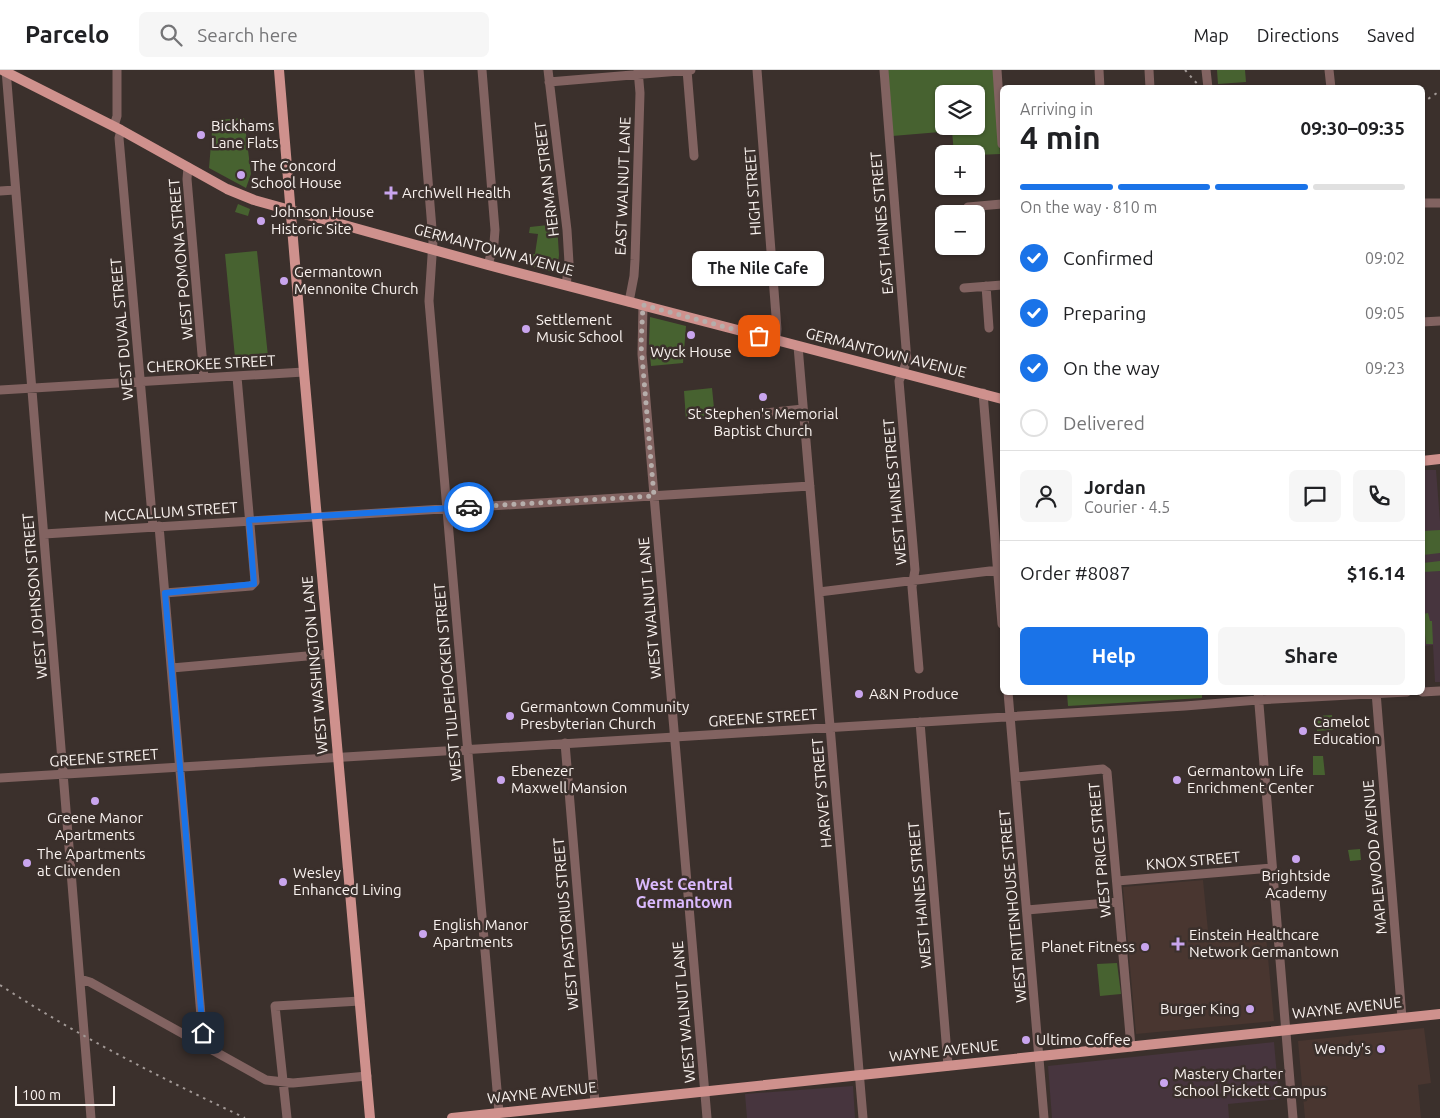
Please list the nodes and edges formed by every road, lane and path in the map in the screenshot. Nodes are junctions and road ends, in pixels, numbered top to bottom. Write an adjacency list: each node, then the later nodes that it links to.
1 (117, 70): 23 (street, WEST DUVAL STREET)
2 (279, 70): 32 (main road, WEST WASHINGTON LANE)
3 (419, 70): 33 (street, WEST TULPEHOCKEN STREET)
4 (482, 70): 34 (street)
5 (548, 70): 17 (street, HERMAN STREET)
6 (687, 70): 7 (street); 16 (street); 24 (street)
7 (691, 70)
8 (758, 70): 44 (street, HIGH STREET)
9 (884, 70): 47 (street, EAST HAINES STREET)
10 (997, 70): 22 (street)
11 (1099, 70): 18 (street)
12 (1149, 70): 19 (street)
13 (1206, 70): 20 (street)
14 (1329, 70): 21 (street)
15 (5, 71): 23 (main road, GERMANTOWN AVENUE); 26 (street, WEST JOHNSON STREET)
16 (638, 72): 17 (street); 39 (street, EAST WALNUT LANE)
17 (549, 82): 35 (street, HERMAN STREET)
18 (1100, 85)
19 (1150, 85)
20 (1208, 85)
21 (1331, 85)
22 (1000, 114)
23 (118, 128): 25 (main road, GERMANTOWN AVENUE); 50 (street, WEST DUVAL STREET)
24 (694, 156)
25 (188, 167): 32 (main road, GERMANTOWN AVENUE); 49 (street, WEST POMONA STREET)
26 (15, 190): 27 (street); 51 (street, WEST JOHNSON STREET)
27 (0, 191)
28 (1425, 203): 29 (street)
29 (1440, 203)
30 (1000, 204): 31 (street)
31 (985, 206)
32 (290, 210): 33 (main road, GERMANTOWN AVENUE); 46 (main road, WEST WASHINGTON LANE)
33 (434, 250): 34 (main road, GERMANTOWN AVENUE); 61 (street, WEST TULPEHOCKEN STREET)
34 (488, 265): 35 (main road, GERMANTOWN AVENUE)
35 (566, 285): 39 (main road, GERMANTOWN AVENUE)
36 (1000, 285): 37 (street)
37 (986, 286): 38 (street); 43 (street)
38 (964, 288)
39 (629, 302): 40 (main road, GERMANTOWN AVENUE)
40 (643, 305): 44 (main road, GERMANTOWN AVENUE); 60 (street, WEST WALNUT LANE)
41 (1440, 321): 42 (street)
42 (1425, 322)
43 (989, 328)
44 (776, 340): 45 (main road, GERMANTOWN AVENUE)
45 (798, 346): 47 (main road, GERMANTOWN AVENUE); 55 (street, HARVEY STREET)
46 (304, 372): 48 (street, CHEROKEE STREET); 62 (main road, WEST WASHINGTON LANE)
47 (902, 372): 53 (main road, GERMANTOWN AVENUE); 67 (street, WEST HAINES STREET)
48 (237, 377): 49 (street, CHEROKEE STREET); 63 (street)
49 (204, 378): 50 (street, CHEROKEE STREET)
50 (141, 382): 51 (street, CHEROKEE STREET); 64 (street, WEST DUVAL STREET)
51 (31, 389): 52 (street, CHEROKEE STREET); 65 (street, WEST JOHNSON STREET)
52 (0, 390)
53 (983, 393): 54 (main road, GERMANTOWN AVENUE); 66 (street)
54 (1000, 398)
55 (803, 409): 56 (street); 59 (street, HARVEY STREET)
56 (745, 415)
57 (1440, 460): 58 (main road)
58 (1425, 461)
59 (810, 486): 60 (street, MCCALLUM STREET); 68 (street, HARVEY STREET)
60 (654, 496): 61 (street, MCCALLUM STREET); 83 (street, WEST WALNUT LANE)
61 (447, 508): 62 (street, MCCALLUM STREET); 85 (street, WEST TULPEHOCKEN STREET)
62 (316, 516): 63 (street, MCCALLUM STREET); 71 (main road, WEST WASHINGTON LANE)
63 (249, 520): 64 (street, MCCALLUM STREET); 69 (street)
64 (156, 526): 65 (street, MCCALLUM STREET); 69 (street, WEST DUVAL STREET)
65 (44, 534): 88 (street, WEST JOHNSON STREET)
66 (998, 570): 67 (street); 70 (street)
67 (914, 580): 68 (street); 73 (street, WEST HAINES STREET)
68 (819, 592): 82 (street, HARVEY STREET)
69 (165, 593): 72 (street, WEST DUVAL STREET)
70 (1000, 597)
71 (329, 654): 72 (street); 86 (main road, WEST WASHINGTON LANE)
72 (172, 668): 87 (street, WEST DUVAL STREET)
73 (919, 669)
74 (1440, 690): 75 (street)
75 (1425, 692)
76 (1008, 695): 80 (street, WEST RITTENHOUSE STREET)
77 (1290, 695): 79 (street, GREENE STREET)
78 (1376, 695): 98 (street, MAPLEWOOD AVENUE)
79 (1258, 696): 80 (street, GREENE STREET); 91 (street)
80 (1010, 716): 81 (street, GREENE STREET); 89 (street, WEST RITTENHOUSE STREET)
81 (920, 722): 82 (street, GREENE STREET); 103 (street, WEST HAINES STREET)
82 (830, 727): 83 (street, GREENE STREET); 104 (street, HARVEY STREET)
83 (675, 737): 84 (street, GREENE STREET); 107 (street, WEST WALNUT LANE)
84 (565, 743): 85 (street, GREENE STREET); 108 (street, WEST PASTORIUS STREET)
85 (468, 749): 86 (street, GREENE STREET); 109 (street, WEST TULPEHOCKEN STREET)
86 (338, 757): 87 (street, GREENE STREET); 96 (main road, WEST WASHINGTON LANE)
87 (180, 767): 88 (street, GREENE STREET); 100 (street, WEST DUVAL STREET)
88 (63, 774): 90 (street, GREENE STREET); 95 (street, WEST JOHNSON STREET)
89 (1016, 777): 92 (street, WEST PRICE STREET); 94 (street, WEST RITTENHOUSE STREET)
90 (0, 778)
91 (1272, 868): 92 (street, KNOX STREET); 99 (street)
92 (1117, 882): 93 (street, WEST PRICE STREET)
93 (1118, 902): 94 (street); 101 (street, WEST PRICE STREET)
94 (1027, 910): 102 (street, WEST RITTENHOUSE STREET)
95 (80, 979): 100 (street); 110 (street, WEST JOHNSON STREET)
96 (360, 1001): 105 (main road, WEST WASHINGTON LANE); 106 (street)
97 (1440, 1014): 98 (main road, WAYNE AVENUE)
98 (1402, 1018): 99 (main road, WAYNE AVENUE)
99 (1286, 1029): 101 (main road, WAYNE AVENUE); 117 (street)
100 (202, 1045): 106 (street)
101 (1131, 1047): 102 (main road, WAYNE AVENUE)
102 (1039, 1056): 103 (main road, WAYNE AVENUE); 116 (street, WEST RITTENHOUSE STREET)
103 (948, 1066): 104 (main road, WAYNE AVENUE)
104 (859, 1075): 107 (main road, WAYNE AVENUE); 115 (street, HARVEY STREET)
105 (367, 1076): 106 (street); 112 (main road, WEST WASHINGTON LANE)
106 (284, 1083): 111 (street)
107 (705, 1091): 108 (main road, WAYNE AVENUE); 114 (street, WEST WALNUT LANE)
108 (595, 1103): 109 (main road, WAYNE AVENUE)
109 (499, 1113): 113 (main road, WAYNE AVENUE)
110 (91, 1118)
111 (287, 1118)
112 (370, 1118)
113 (452, 1118)
114 (707, 1118)
115 (863, 1118)
116 (1044, 1118)
117 (1293, 1118)

